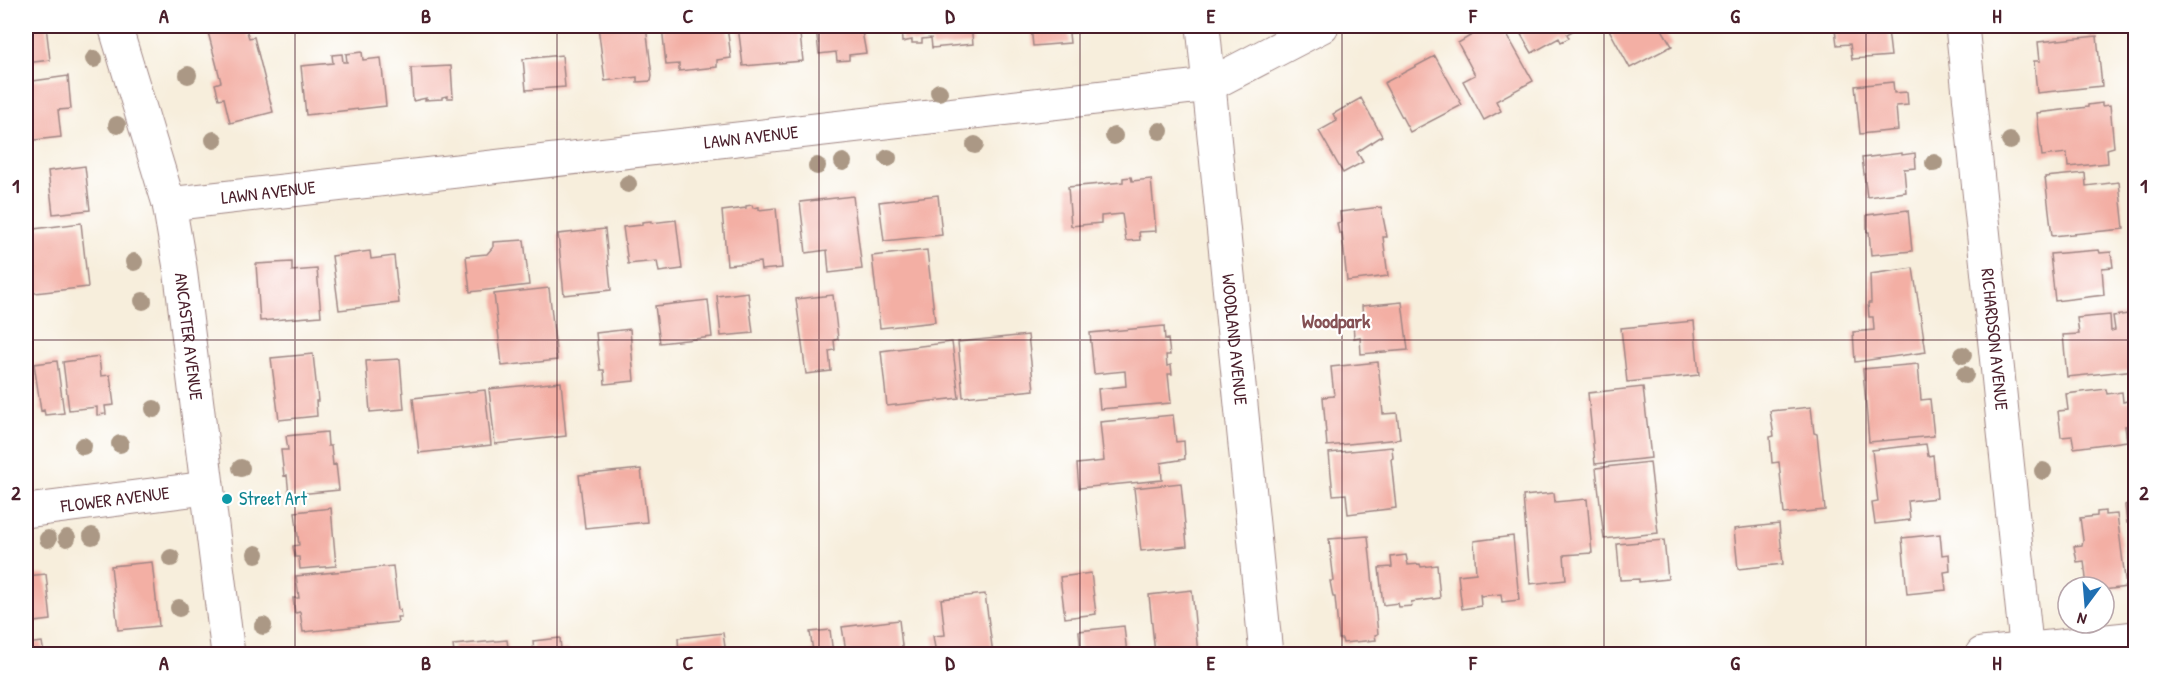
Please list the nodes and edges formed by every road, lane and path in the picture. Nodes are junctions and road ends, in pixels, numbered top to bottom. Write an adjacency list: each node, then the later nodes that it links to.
1 (115, 26): 6 (street, ANCASTER AVENUE)
2 (1203, 26): 5 (street, WOODLAND AVENUE)
3 (1322, 26): 5 (street, LAWN AVENUE)
4 (1962, 26): 10 (street, RICHARDSON AVENUE)
5 (1209, 85): 6 (street, LAWN AVENUE); 12 (street, WOODLAND AVENUE)
6 (169, 204): 7 (street, ANCASTER AVENUE)
7 (207, 488): 8 (street, FLOWER AVENUE); 11 (street, ANCASTER AVENUE)
8 (26, 511)
9 (2136, 638): 10 (street)
10 (2027, 652): 13 (street)
11 (228, 654)
12 (1266, 654)
13 (1982, 654)

